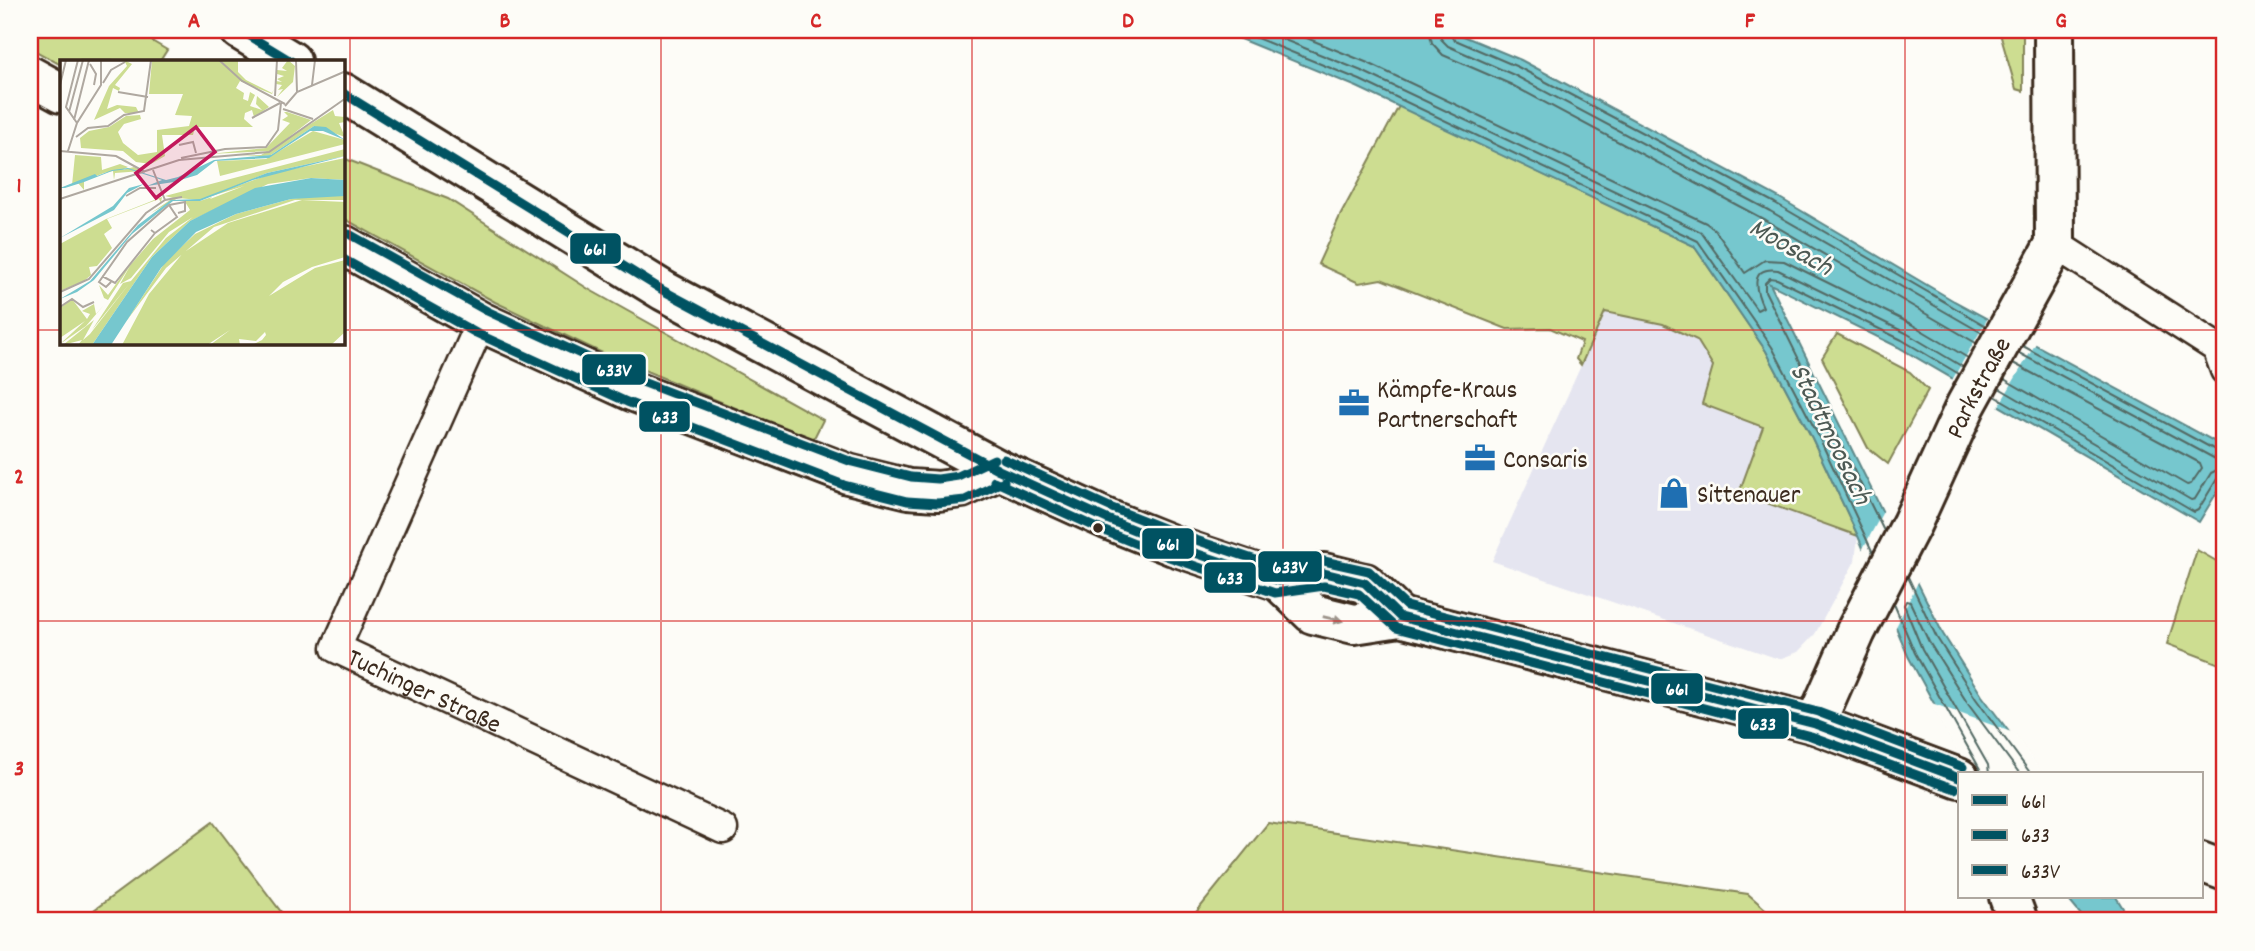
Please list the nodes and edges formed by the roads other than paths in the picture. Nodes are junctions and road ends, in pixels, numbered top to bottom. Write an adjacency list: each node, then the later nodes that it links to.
1 (240, 30): 3 (main road)
2 (2054, 30): 7 (main road, Parkstraße)
3 (289, 60)
4 (30, 76): 5 (main road)
5 (60, 92)
6 (345, 94): 11 (main road)
7 (2055, 244): 10 (lane); 12 (main road, Parkstraße)
8 (345, 246): 9 (main road)
9 (481, 322): 11 (main road); 14 (lane, Tuchinger Straße)
10 (2225, 370)
11 (999, 470): 12 (main road)
12 (1815, 724): 13 (main road)
13 (1943, 772)
14 (723, 829)
15 (2202, 862): 16 (main road)
16 (2225, 871)
17 (2009, 898): 18 (main road)
18 (2018, 921)

